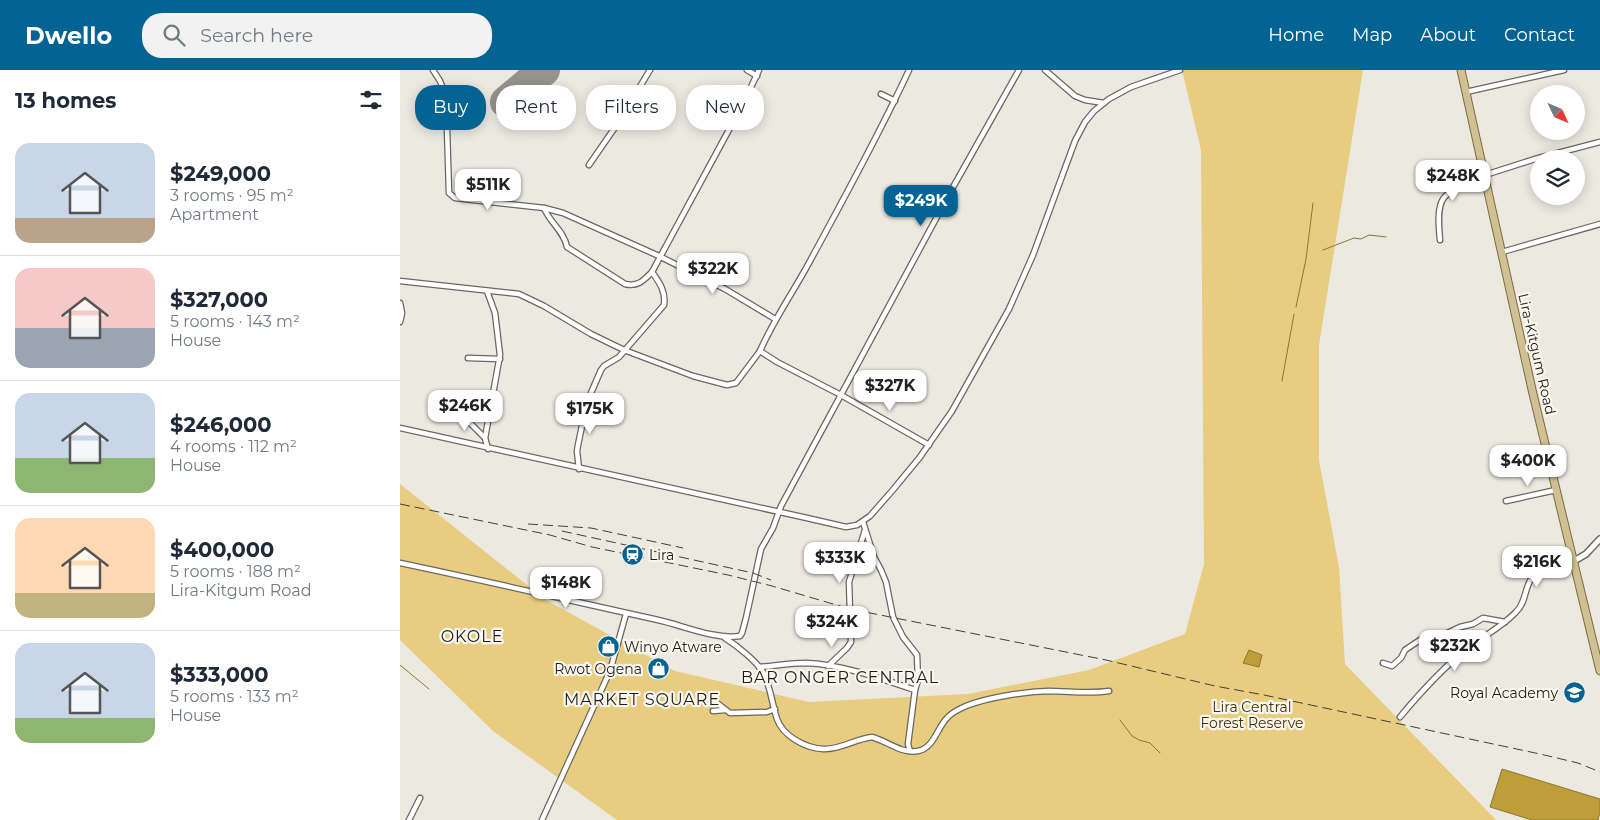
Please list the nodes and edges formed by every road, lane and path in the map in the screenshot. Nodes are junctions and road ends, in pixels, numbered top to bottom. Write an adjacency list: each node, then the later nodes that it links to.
1 (433, 70): 19 (street)
2 (650, 70): 17 (street)
3 (746, 70): 11 (street)
4 (759, 70): 11 (street)
5 (909, 70): 14 (street)
6 (1019, 70): 34 (street)
7 (1045, 70): 15 (street)
8 (1180, 70): 15 (street)
9 (1462, 70): 12 (main road, Lira-Kitgum Road)
10 (1564, 70): 12 (street)
11 (756, 76): 23 (street)
12 (1466, 92): 18 (main road, Lira-Kitgum Road)
13 (881, 94): 14 (street)
14 (894, 101): 28 (street)
15 (1104, 103): 38 (street)
16 (1600, 142): 18 (street)
17 (589, 165)
18 (1485, 176): 21 (street); 22 (main road, Lira-Kitgum Road)
19 (544, 208): 23 (street); 24 (street)
20 (1600, 224): 22 (street)
21 (1440, 240)
22 (1502, 252): 41 (main road, Lira-Kitgum Road)
23 (659, 256): 24 (street); 28 (street)
24 (652, 272): 30 (street)
25 (400, 281): 26 (street)
26 (487, 291): 30 (street); 33 (street)
27 (400, 303): 29 (street)
28 (776, 319): 31 (street)
29 (400, 322)
30 (624, 350): 31 (street); 40 (street)
31 (760, 350): 34 (street)
32 (468, 358): 33 (street)
33 (500, 359): 37 (street)
34 (841, 395): 38 (street); 43 (street)
35 (454, 407): 37 (street)
36 (400, 428): 39 (street)
37 (485, 438): 39 (street)
38 (929, 445): 44 (street)
39 (488, 449): 40 (street)
40 (579, 468): 43 (street)
41 (1556, 490): 42 (street); 47 (main road, Lira-Kitgum Road)
42 (1506, 502)
43 (779, 512): 44 (street); 51 (street)
44 (863, 522): 45 (street)
45 (865, 530): 53 (street); 56 (street)
46 (1600, 539): 47 (street)
47 (1574, 561): 50 (street); 55 (main road, Lira-Kitgum Road)
48 (400, 562): 49 (street)
49 (626, 614): 51 (street); 68 (street)
50 (1505, 622): 52 (street); 62 (street)
51 (721, 636): 54 (street)
52 (1383, 663)
53 (828, 666): 54 (street); 56 (street)
54 (758, 667): 60 (street)
55 (1600, 671)
56 (915, 690): 63 (street)
57 (1109, 691): 65 (street)
58 (714, 700): 59 (street)
59 (725, 710): 60 (street); 61 (street)
60 (774, 710): 64 (street)
61 (713, 711)
62 (1400, 717)
63 (908, 744): 64 (street); 65 (street)
64 (900, 749): 65 (street)
65 (910, 751)
66 (420, 798): 67 (street)
67 (409, 820)
68 (542, 820)

